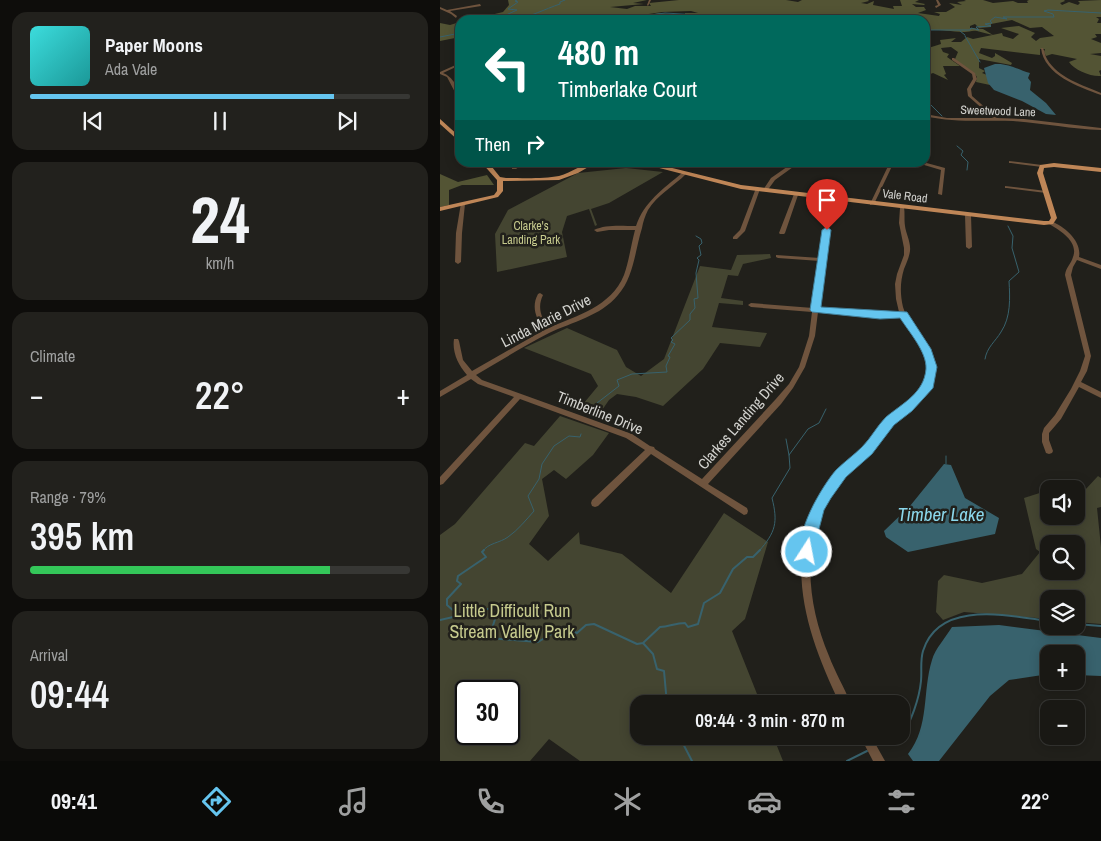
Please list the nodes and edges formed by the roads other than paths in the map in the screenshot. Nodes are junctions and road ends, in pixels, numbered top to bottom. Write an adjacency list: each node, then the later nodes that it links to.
1 (650, 0): 4 (street)
2 (937, 0): 5 (street)
3 (480, 4): 7 (street)
4 (648, 5)
5 (936, 7)
6 (440, 8): 7 (street)
7 (447, 11): 8 (street)
8 (455, 16)
9 (1042, 49): 14 (street)
10 (953, 60): 16 (street)
11 (455, 66): 12 (street)
12 (440, 73): 13 (street)
13 (455, 89)
14 (1101, 94)
15 (930, 116): 16 (street, Sweetwood Lane)
16 (997, 120): 18 (street, Sweetwood Lane)
17 (440, 121): 19 (main road)
18 (1101, 128)
19 (455, 135)
20 (1011, 162): 22 (street)
21 (930, 166): 34 (street)
22 (1042, 166): 28 (main road); 33 (main road)
23 (489, 167): 30 (main road)
24 (585, 167): 30 (main road)
25 (656, 167): 29 (main road, Vale Road)
26 (791, 167): 32 (street)
27 (890, 167): 38 (street)
28 (1101, 170)
29 (684, 174): 32 (main road, Vale Road); 43 (street, Linda Marie Drive)
30 (500, 179): 37 (main road)
31 (1007, 187): 33 (street)
32 (762, 190): 35 (main road, Vale Road); 46 (street)
33 (1046, 192): 42 (main road)
34 (940, 194)
35 (796, 195): 36 (main road, Vale Road); 45 (street)
36 (831, 199): 38 (main road, Vale Road); 50 (street, Clarkes Landing Drive)
37 (464, 204): 40 (main road); 51 (street)
38 (872, 204): 39 (main road, Vale Road)
39 (902, 208): 41 (main road, Vale Road); 56 (street)
40 (440, 209)
41 (968, 215): 42 (main road, Vale Road); 47 (street)
42 (1051, 223): 49 (street)
43 (639, 228): 44 (street); 57 (street, Linda Marie Drive)
44 (598, 230)
45 (782, 232)
46 (735, 238)
47 (969, 246)
48 (778, 256): 50 (street)
49 (1076, 258): 52 (street); 60 (street)
50 (822, 260): 55 (street, Clarkes Landing Drive)
51 (458, 262)
52 (1101, 267)
53 (540, 295): 57 (street)
54 (752, 305): 55 (street)
55 (815, 310): 56 (street); 67 (street, Clarkes Landing Drive)
56 (903, 314): 70 (street)
57 (548, 331): 59 (street, Linda Marie Drive)
58 (456, 342): 59 (street)
59 (471, 375): 61 (street, Linda Marie Drive); 63 (street, Timberline Drive)
60 (1077, 383): 62 (street); 65 (street)
61 (440, 394)
62 (1101, 395)
63 (519, 396): 64 (street, Timberline Drive); 66 (street)
64 (651, 449): 67 (street, Timberline Drive); 68 (street)
65 (1049, 451)
66 (440, 482)
67 (702, 484): 69 (street, Timberline Drive)
68 (594, 503)
69 (744, 511)
70 (841, 695)
71 (870, 745): 72 (street)
72 (879, 761)

